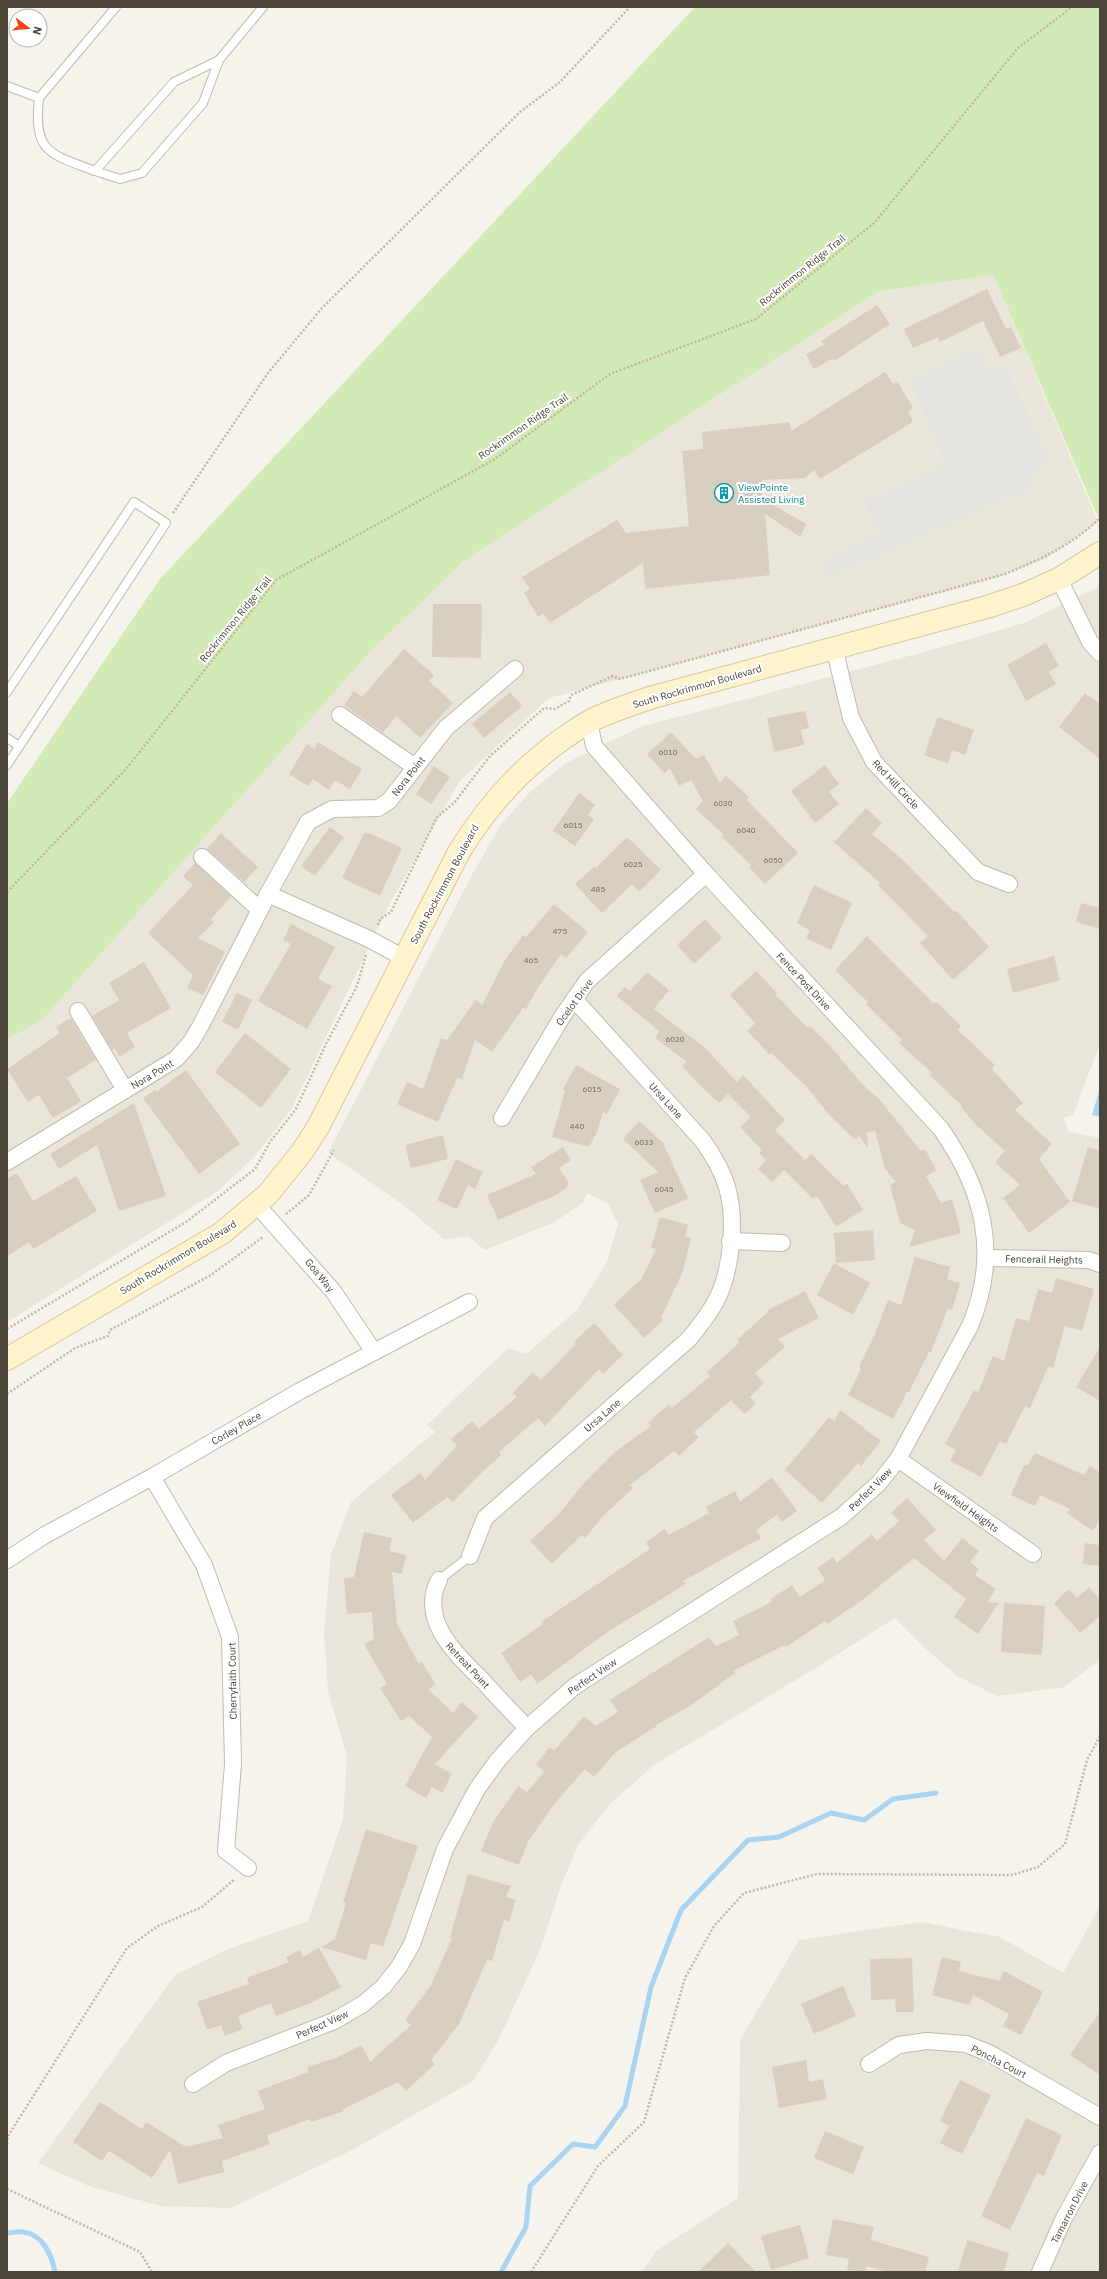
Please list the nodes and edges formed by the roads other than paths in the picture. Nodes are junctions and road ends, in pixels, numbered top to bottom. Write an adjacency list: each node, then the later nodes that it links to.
1 (116, 7): 5 (lane)
2 (263, 7): 3 (lane)
3 (219, 60): 6 (lane); 6 (lane)
4 (7, 86): 5 (lane)
5 (39, 98): 6 (lane)
6 (95, 170)
7 (1100, 553): 8 (main road, South Rockrimmon Boulevard)
8 (1060, 579): 9 (main road, South Rockrimmon Boulevard); 10 (street)
9 (834, 647): 14 (main road, South Rockrimmon Boulevard); 21 (street, Red Hill Circle)
10 (1100, 653)
11 (515, 668): 18 (street, Nora Point)
12 (7, 692): 16 (lane)
13 (340, 715): 18 (street)
14 (589, 721): 20 (street, Fence Post Drive); 24 (main road, South Rockrimmon Boulevard)
15 (7, 738): 16 (lane)
16 (19, 746): 17 (lane)
17 (7, 765)
18 (415, 767): 22 (street, Nora Point)
19 (202, 857): 23 (street)
20 (706, 874): 25 (street, Ocelot Drive); 33 (street, Fence Post Drive)
21 (1009, 884)
22 (268, 894): 23 (street, Nora Point); 24 (street)
23 (260, 910): 27 (street, Nora Point)
24 (404, 958): 30 (main road, South Rockrimmon Boulevard)
25 (574, 999): 28 (street, Ocelot Drive); 31 (street, Ursa Lane)
26 (78, 1011): 27 (street)
27 (125, 1090): 29 (street, Nora Point)
28 (502, 1118)
29 (7, 1162)
30 (257, 1205): 36 (street, Goa Way); 37 (main road, South Rockrimmon Boulevard)
31 (730, 1241): 32 (street); 41 (street, Ursa Lane)
32 (782, 1243)
33 (987, 1258): 34 (street, Fencerail Heights); 38 (street, Perfect View)
34 (1100, 1264)
35 (469, 1302): 36 (street, Corley Place)
36 (374, 1352): 39 (street, Corley Place)
37 (7, 1359)
38 (898, 1459): 40 (street, Viewfield Heights); 44 (street, Perfect View)
39 (152, 1477): 42 (street, Corley Place); 45 (street, Cherryfaith Court)
40 (1033, 1554)
41 (470, 1556): 43 (lane, Ursa Lane)
42 (7, 1560)
43 (443, 1576): 44 (street, Retreat Point)
44 (527, 1728): 47 (street, Perfect View)
45 (248, 1868)
46 (869, 2064): 48 (street, Poncha Court)
47 (192, 2084)
48 (1100, 2117)
49 (1100, 2153): 50 (street, Tamarron Drive)
50 (1040, 2272)

